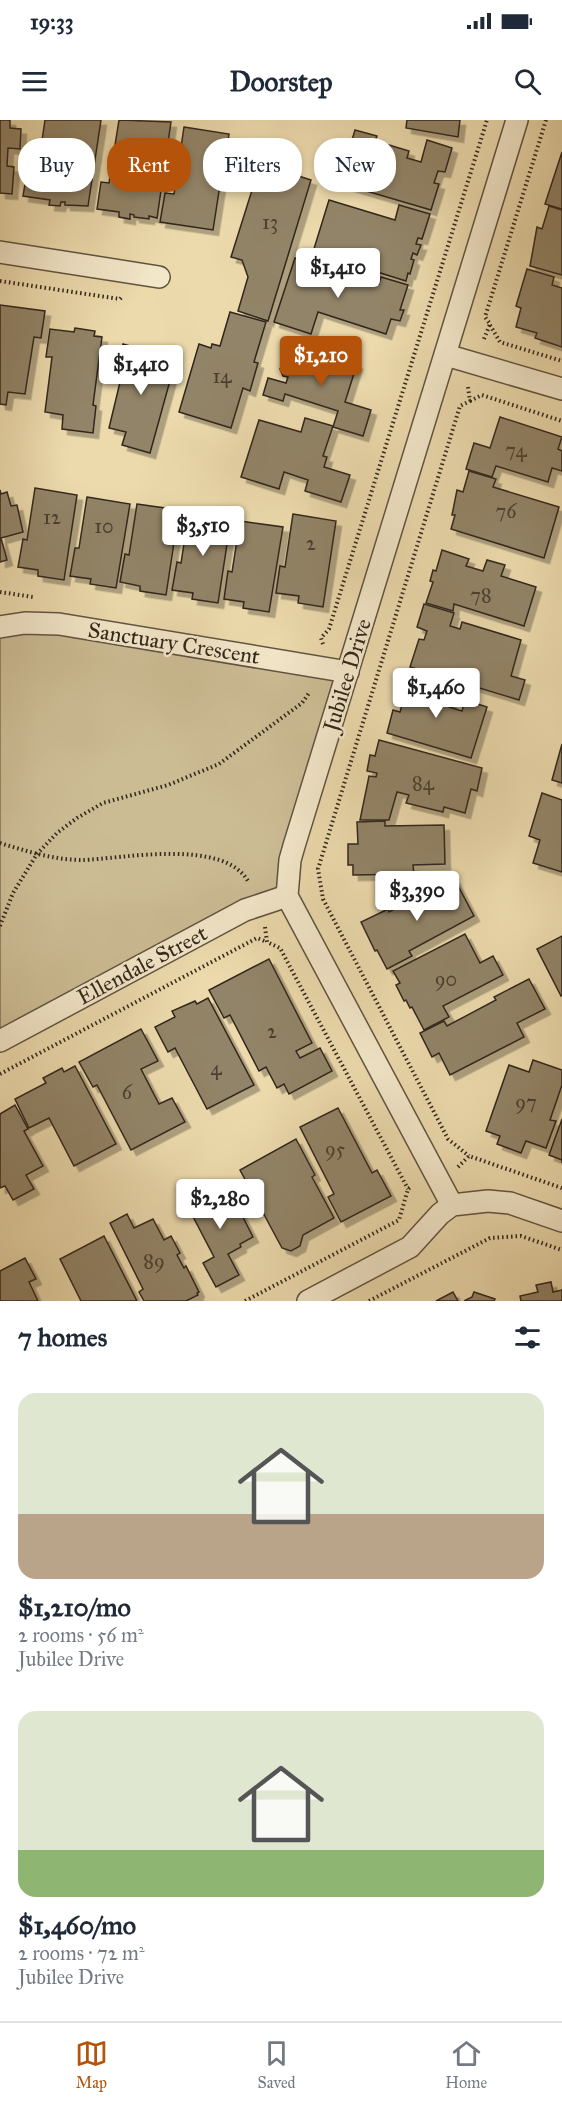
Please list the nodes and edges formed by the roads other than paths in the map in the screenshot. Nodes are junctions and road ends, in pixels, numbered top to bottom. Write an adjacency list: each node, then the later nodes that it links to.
1 (517, 120): 4 (street, Jubilee Drive)
2 (0, 252): 3 (street)
3 (159, 277)
4 (446, 354): 5 (street); 7 (street, Jubilee Drive)
5 (562, 389)
6 (0, 627): 7 (street, Sanctuary Crescent)
7 (348, 672): 8 (street, Jubilee Drive)
8 (287, 896): 9 (street, Ellendale Street); 10 (street)
9 (0, 1041)
10 (452, 1205): 11 (street); 12 (street)
11 (562, 1221)
12 (308, 1301)

